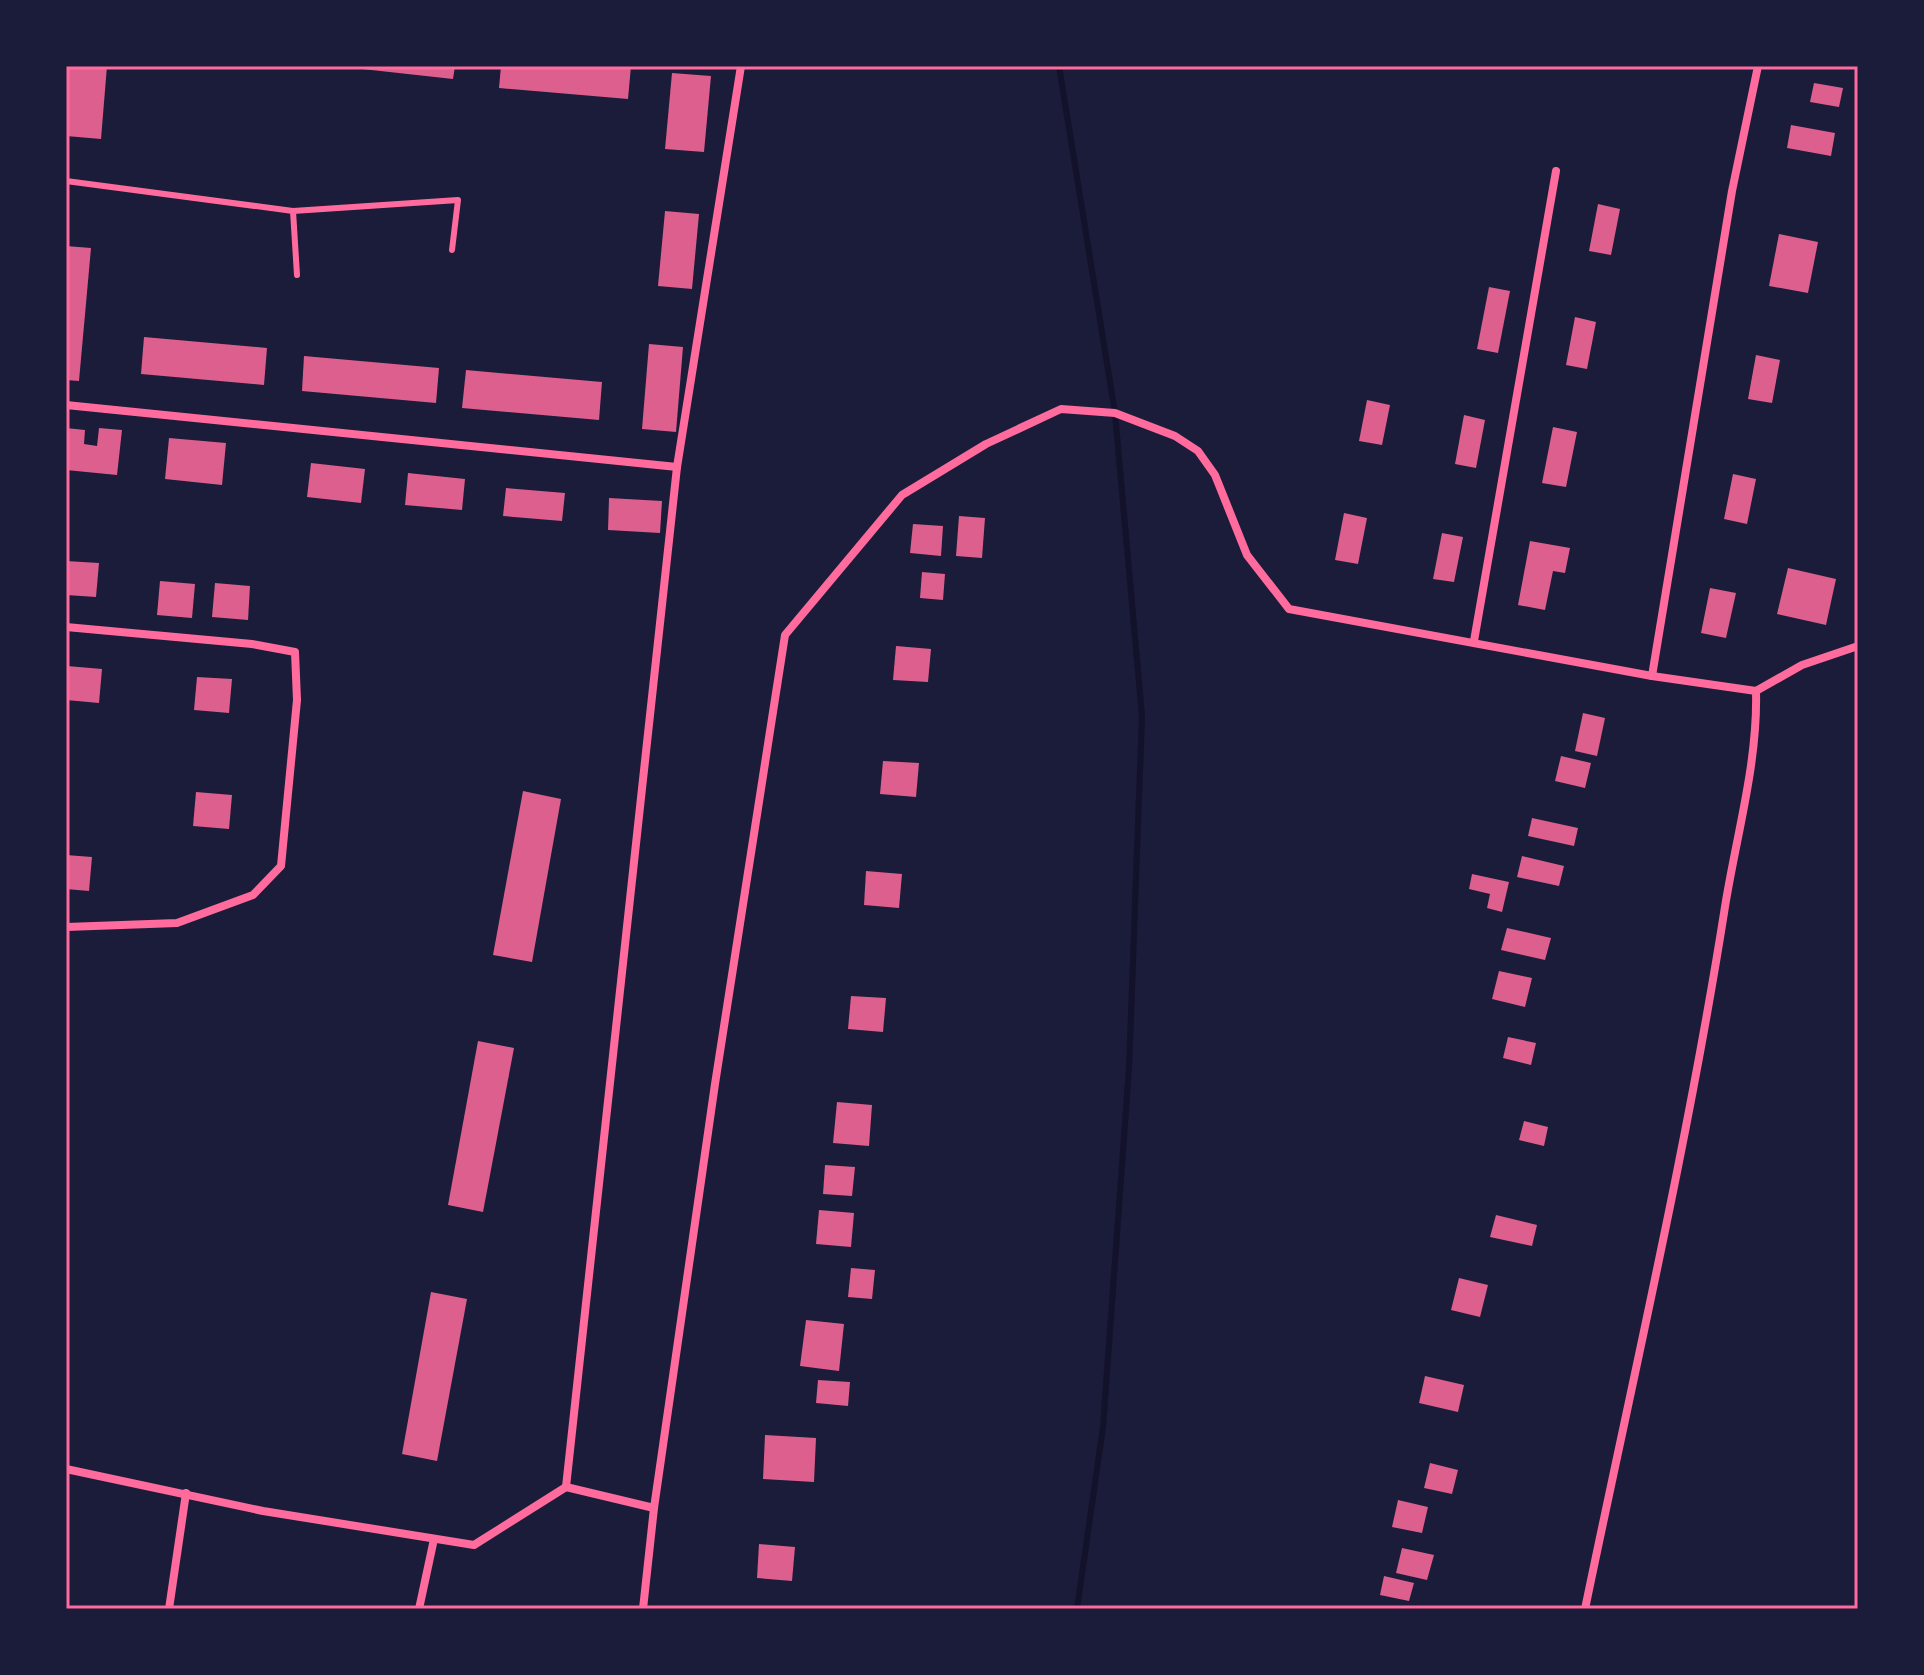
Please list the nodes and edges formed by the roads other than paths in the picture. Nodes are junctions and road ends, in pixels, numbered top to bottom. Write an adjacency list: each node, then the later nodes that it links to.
1 (741, 66): 9 (street)
2 (1758, 66): 13 (street)
3 (1556, 171): 11 (street)
4 (66, 181): 5 (lane)
5 (293, 211): 6 (lane); 7 (lane)
6 (452, 250)
7 (297, 275)
8 (66, 405): 9 (street)
9 (677, 467): 17 (street)
10 (66, 627): 15 (street)
11 (1474, 641): 13 (street); 19 (street)
12 (1858, 646): 14 (street)
13 (1652, 676): 14 (street)
14 (1756, 691): 24 (street)
15 (66, 927)
16 (66, 1469): 18 (street)
17 (566, 1487): 19 (street); 20 (street)
18 (186, 1493): 20 (street); 21 (street)
19 (654, 1508): 23 (street)
20 (434, 1539): 22 (street)
21 (169, 1609)
22 (419, 1609)
23 (643, 1609)
24 (1585, 1609)

